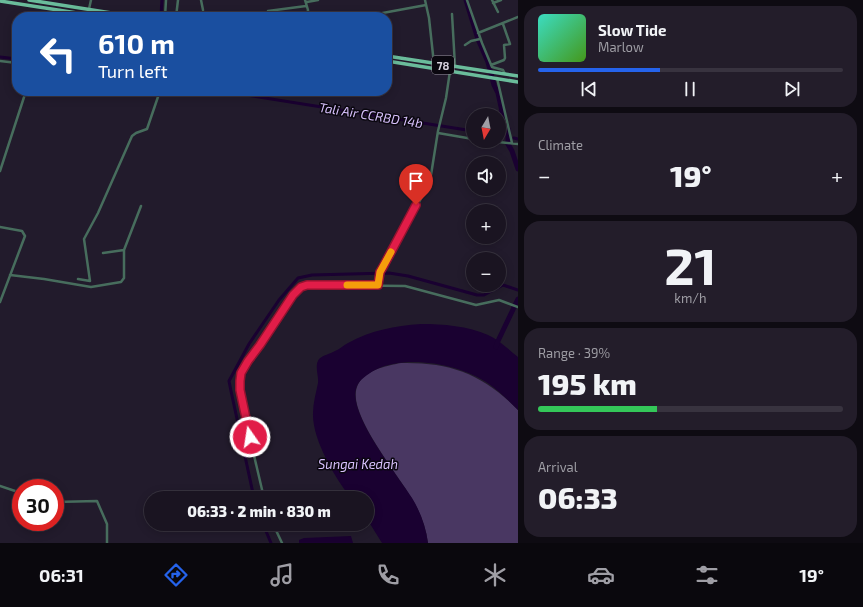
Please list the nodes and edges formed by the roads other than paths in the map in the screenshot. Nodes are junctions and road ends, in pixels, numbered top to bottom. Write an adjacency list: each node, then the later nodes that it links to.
1 (28, 0): 14 (main road); 17 (main road)
2 (91, 0): 17 (street)
3 (166, 0): 22 (street)
4 (178, 0): 23 (street)
5 (202, 0): 19 (street)
6 (318, 0): 12 (street)
7 (425, 0): 15 (street)
8 (467, 0): 31 (street)
9 (492, 0): 13 (street)
10 (501, 0): 13 (street)
11 (0, 1): 14 (main road)
12 (306, 1): 16 (street)
13 (494, 3): 27 (street)
14 (24, 5): 18 (main road)
15 (426, 5): 26 (street); 40 (street)
16 (306, 6): 24 (street); 25 (street)
17 (89, 9): 21 (main road)
18 (60, 10): 20 (main road)
19 (204, 10)
20 (71, 12)
21 (107, 12)
22 (165, 12)
23 (177, 12)
24 (270, 12)
25 (308, 12)
26 (388, 12)
27 (498, 12)
28 (452, 14): 42 (street)
29 (518, 17): 30 (street)
30 (503, 24): 31 (street); 41 (street)
31 (478, 33): 32 (street)
32 (479, 39): 33 (street); 41 (street)
33 (466, 45)
34 (392, 57): 35 (main road, 78)
35 (404, 59): 39 (main road); 40 (main road, 78)
36 (0, 61): 37 (street)
37 (12, 63)
38 (392, 63): 39 (main road, 78)
39 (406, 64): 43 (main road, 78)
40 (434, 64): 42 (main road, 78)
41 (491, 65): 44 (street)
42 (455, 66): 44 (main road, 78)
43 (450, 71): 46 (main road, 78); 50 (street)
44 (505, 74): 45 (main road, 78)
45 (518, 76)
46 (497, 78): 47 (main road, 78); 53 (street)
47 (518, 82)
48 (24, 96): 55 (street)
49 (158, 96): 61 (street)
50 (438, 132): 51 (street); 62 (street)
51 (466, 138)
52 (506, 142): 53 (street)
53 (511, 143): 54 (street)
54 (518, 144)
55 (0, 171)
56 (141, 206): 58 (street)
57 (0, 227): 60 (street)
58 (124, 250): 59 (street); 60 (street)
59 (103, 253)
60 (10, 276): 64 (street)
61 (78, 280)
62 (378, 285): 66 (street); 69 (street)
63 (0, 292): 64 (street)
64 (4, 294): 65 (street)
65 (0, 302)
66 (518, 307)
67 (0, 486): 68 (street)
68 (12, 490)
69 (262, 491)
70 (64, 502): 72 (street)
71 (276, 531): 73 (street)
72 (107, 543)
73 (282, 543)

